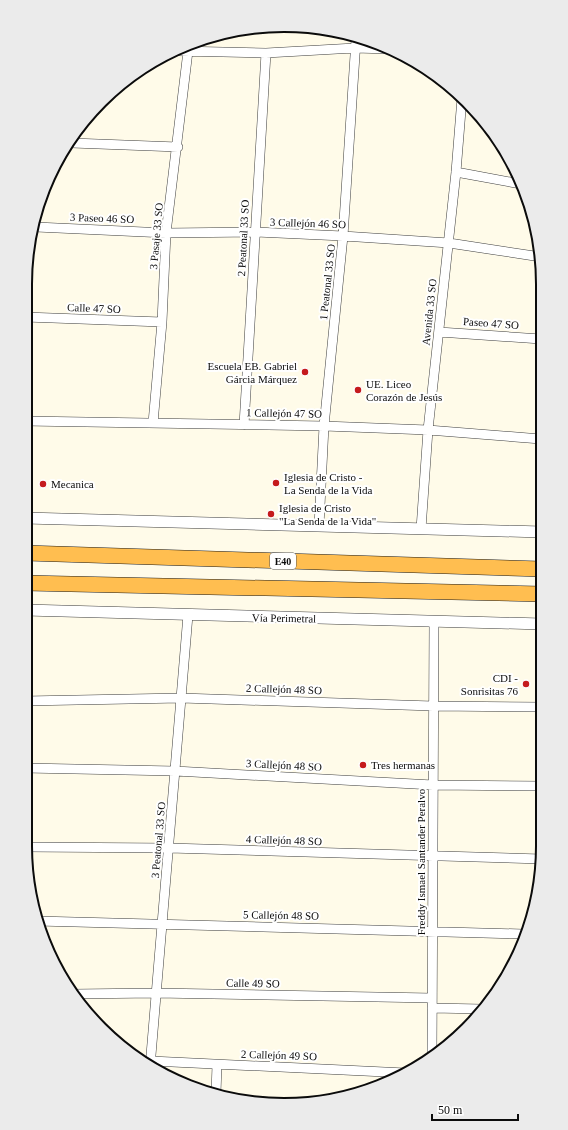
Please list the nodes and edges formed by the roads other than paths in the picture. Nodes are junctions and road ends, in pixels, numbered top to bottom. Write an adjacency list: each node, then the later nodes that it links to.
1 (355, 44): 2 (street); 5 (street); 14 (street, 1 Peatonal 33 SO)
2 (367, 46)
3 (188, 51): 5 (street)
4 (184, 53): 8 (street, 3 Pasaje 33 SO)
5 (266, 53): 12 (street, 2 Peatonal 33 SO)
6 (461, 105): 9 (street, Avenida 33 SO)
7 (75, 143): 8 (street)
8 (178, 147): 13 (street, 3 Pasaje 33 SO)
9 (456, 172): 10 (street); 15 (street, Avenida 33 SO)
10 (515, 183)
11 (39, 227): 13 (street, 3 Paseo 46 SO)
12 (256, 232): 13 (street, 3 Callejón 46 SO); 14 (street, 3 Callejón 46 SO); 23 (street, 2 Peatonal 33 SO)
13 (166, 233): 18 (street, 3 Pasaje 33 SO)
14 (343, 236): 15 (street, 3 Callejón 46 SO); 24 (street, 1 Peatonal 33 SO)
15 (449, 243): 16 (street); 19 (street, Avenida 33 SO)
16 (534, 256)
17 (32, 317): 18 (street, Calle 47 SO)
18 (162, 322): 22 (street, 3 Pasaje 33 SO)
19 (439, 332): 20 (street, Paseo 47 SO); 25 (street, Avenida 33 SO)
20 (536, 339)
21 (32, 422): 22 (street, 1 Callejón 47 SO)
22 (153, 423): 23 (street, 1 Callejón 47 SO)
23 (244, 425): 24 (street, 1 Callejón 47 SO)
24 (324, 426): 25 (street, 1 Callejón 47 SO); 28 (street, 1 Peatonal 33 SO)
25 (428, 430): 26 (street, 1 Callejón 47 SO); 29 (street, Avenida 33 SO)
26 (536, 439)
27 (32, 518): 28 (street)
28 (319, 526): 29 (street)
29 (422, 529): 30 (street)
30 (536, 532)
31 (32, 553): 32 (highway, E40)
32 (536, 569)
33 (32, 583): 34 (highway)
34 (536, 594)
35 (32, 610): 36 (street, Vía Perimetral)
36 (188, 615): 37 (street, Vía Perimetral); 39 (street, 3 Peatonal 33 SO)
37 (434, 621): 38 (street, Vía Perimetral); 41 (street, Freddy Ismael Santander Peralvo)
38 (536, 624)
39 (181, 698): 40 (street, 2 Callejón 48 SO); 41 (street, 2 Callejón 48 SO); 44 (street, 3 Peatonal 33 SO)
40 (32, 700)
41 (433, 706): 42 (street, 2 Callejón 48 SO); 45 (street, Freddy Ismael Santander Peralvo)
42 (536, 707)
43 (32, 768): 44 (street, 3 Callejón 48 SO)
44 (175, 771): 45 (street, 3 Callejón 48 SO); 48 (street, 3 Peatonal 33 SO)
45 (433, 785): 46 (street, 3 Callejón 48 SO); 49 (street, Freddy Ismael Santander Peralvo)
46 (536, 786)
47 (32, 847): 48 (street, 4 Callejón 48 SO)
48 (169, 848): 49 (street, 4 Callejón 48 SO); 52 (street, 3 Peatonal 33 SO)
49 (433, 857): 50 (street, 4 Callejón 48 SO); 53 (street, Freddy Ismael Santander Peralvo)
50 (535, 860)
51 (44, 921): 52 (street, 5 Callejón 48 SO)
52 (163, 924): 53 (street, 5 Callejón 48 SO); 55 (street, 3 Peatonal 33 SO)
53 (432, 931): 54 (street, 5 Callejón 48 SO); 57 (street, Freddy Ismael Santander Peralvo)
54 (520, 934)
55 (156, 993): 56 (street, Calle 49 SO); 57 (street, Calle 49 SO); 61 (street, 3 Peatonal 33 SO)
56 (80, 994)
57 (432, 998): 58 (street, Freddy Ismael Santander Peralvo)
58 (432, 1008): 59 (street); 60 (street, Freddy Ismael Santander Peralvo)
59 (476, 1009)
60 (432, 1050)
61 (151, 1060)
62 (158, 1064): 63 (street, 2 Callejón 49 SO)
63 (218, 1065): 64 (street, 2 Callejón 49 SO); 65 (street)
64 (394, 1072)
65 (216, 1088)

